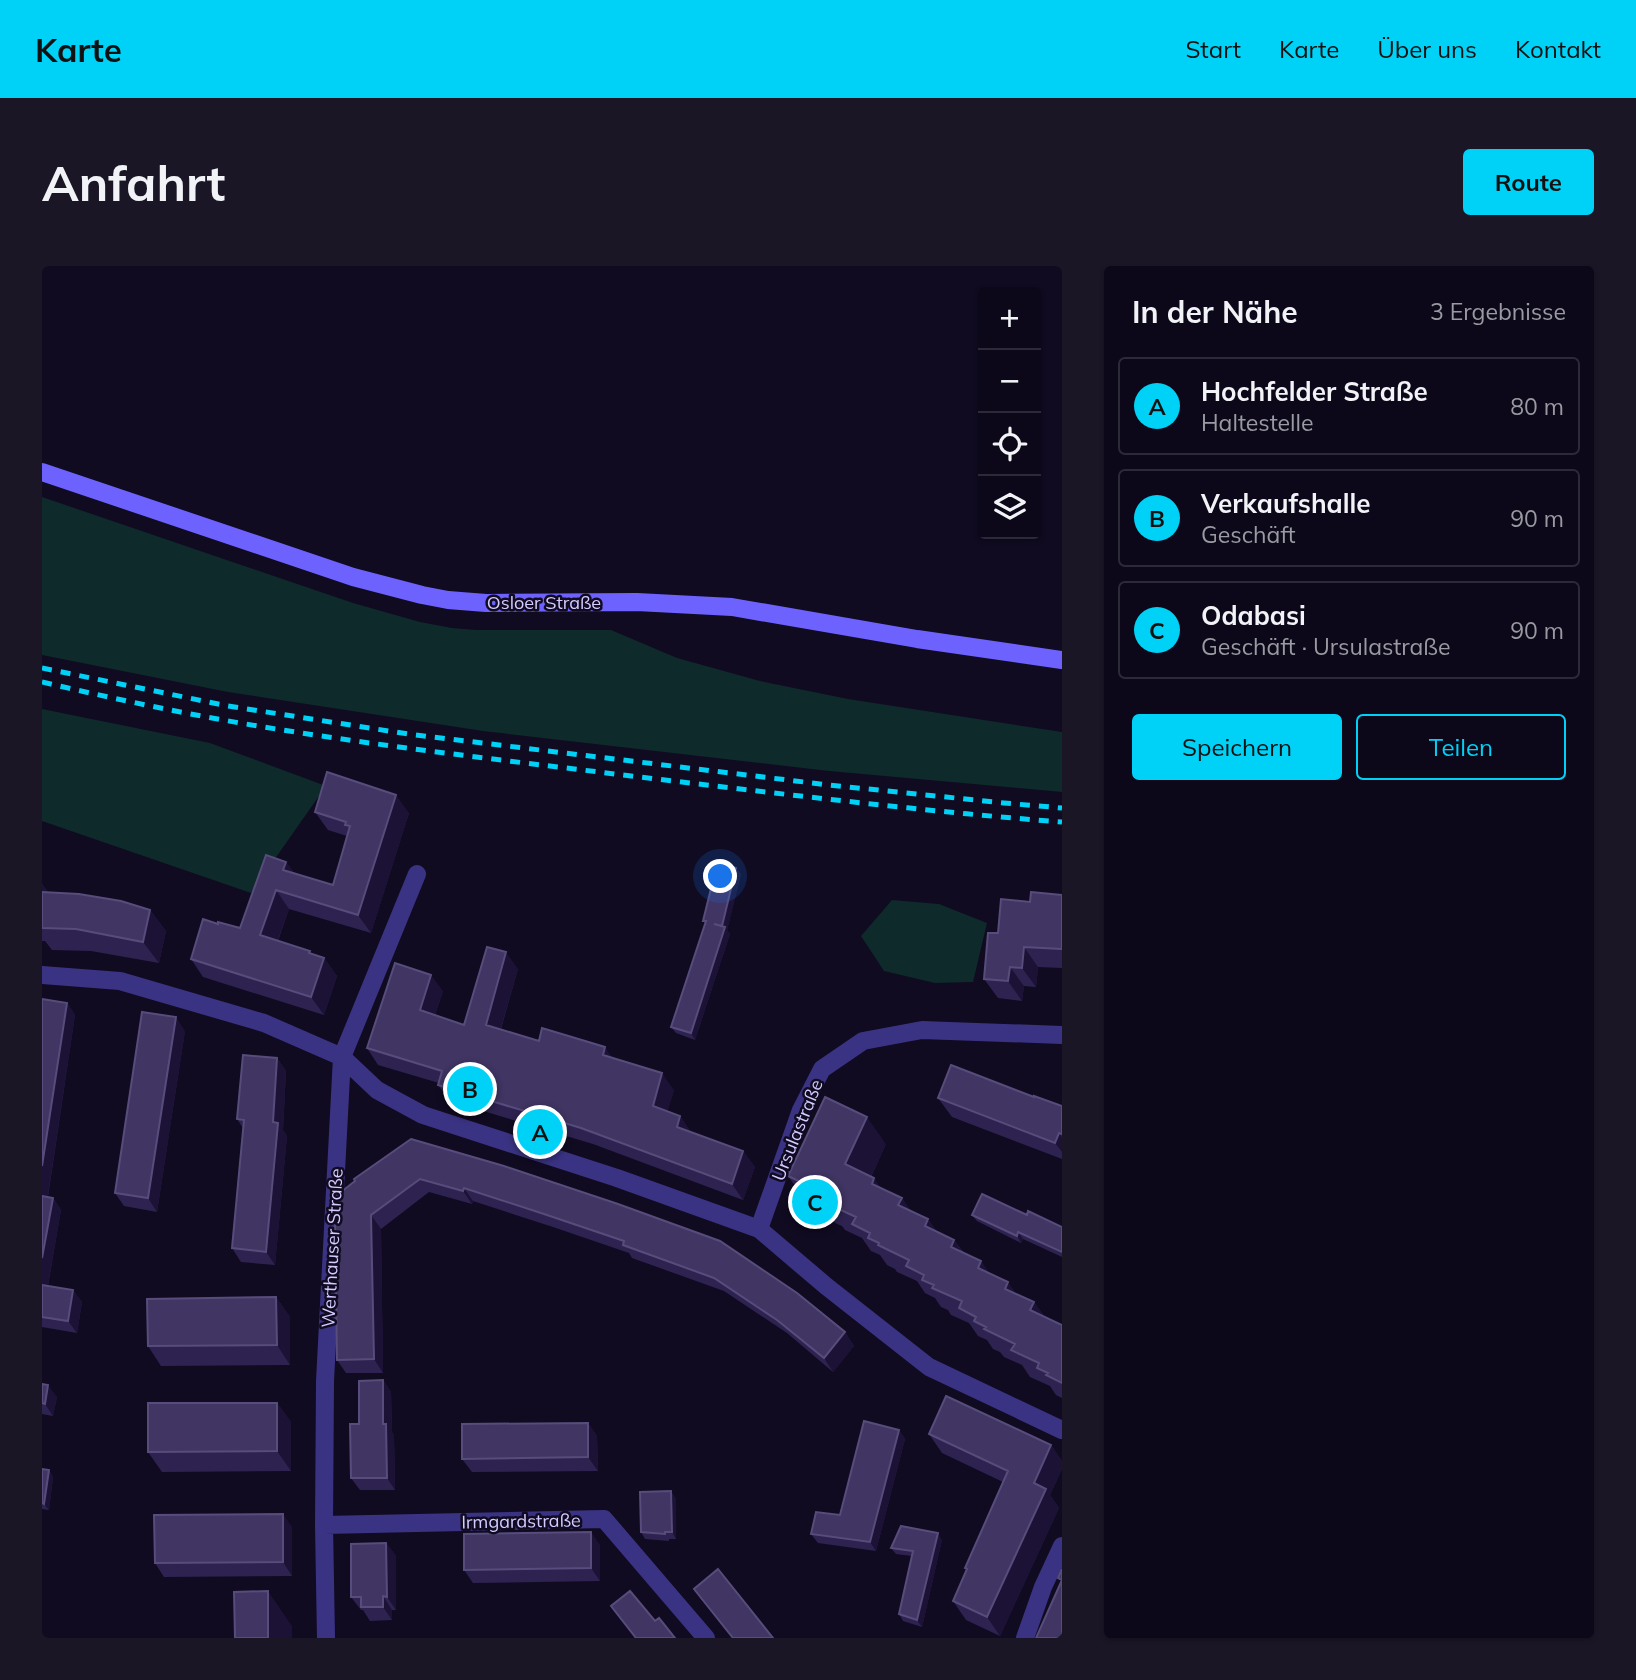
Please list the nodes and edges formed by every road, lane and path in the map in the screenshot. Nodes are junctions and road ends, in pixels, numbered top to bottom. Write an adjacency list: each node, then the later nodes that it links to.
1 (42, 472): 2 (main road, Osloer Straße)
2 (1062, 660)
3 (417, 874): 6 (street, Werthauser Straße)
4 (42, 975): 6 (street)
5 (1062, 1035): 7 (street, Ursulastraße)
6 (342, 1056): 7 (street); 9 (street, Werthauser Straße)
7 (759, 1229): 8 (street)
8 (1062, 1430)
9 (324, 1525): 11 (street, Werthauser Straße); 12 (street, Irmgardstraße)
10 (1062, 1546): 13 (street)
11 (326, 1638)
12 (706, 1638)
13 (1025, 1638)

